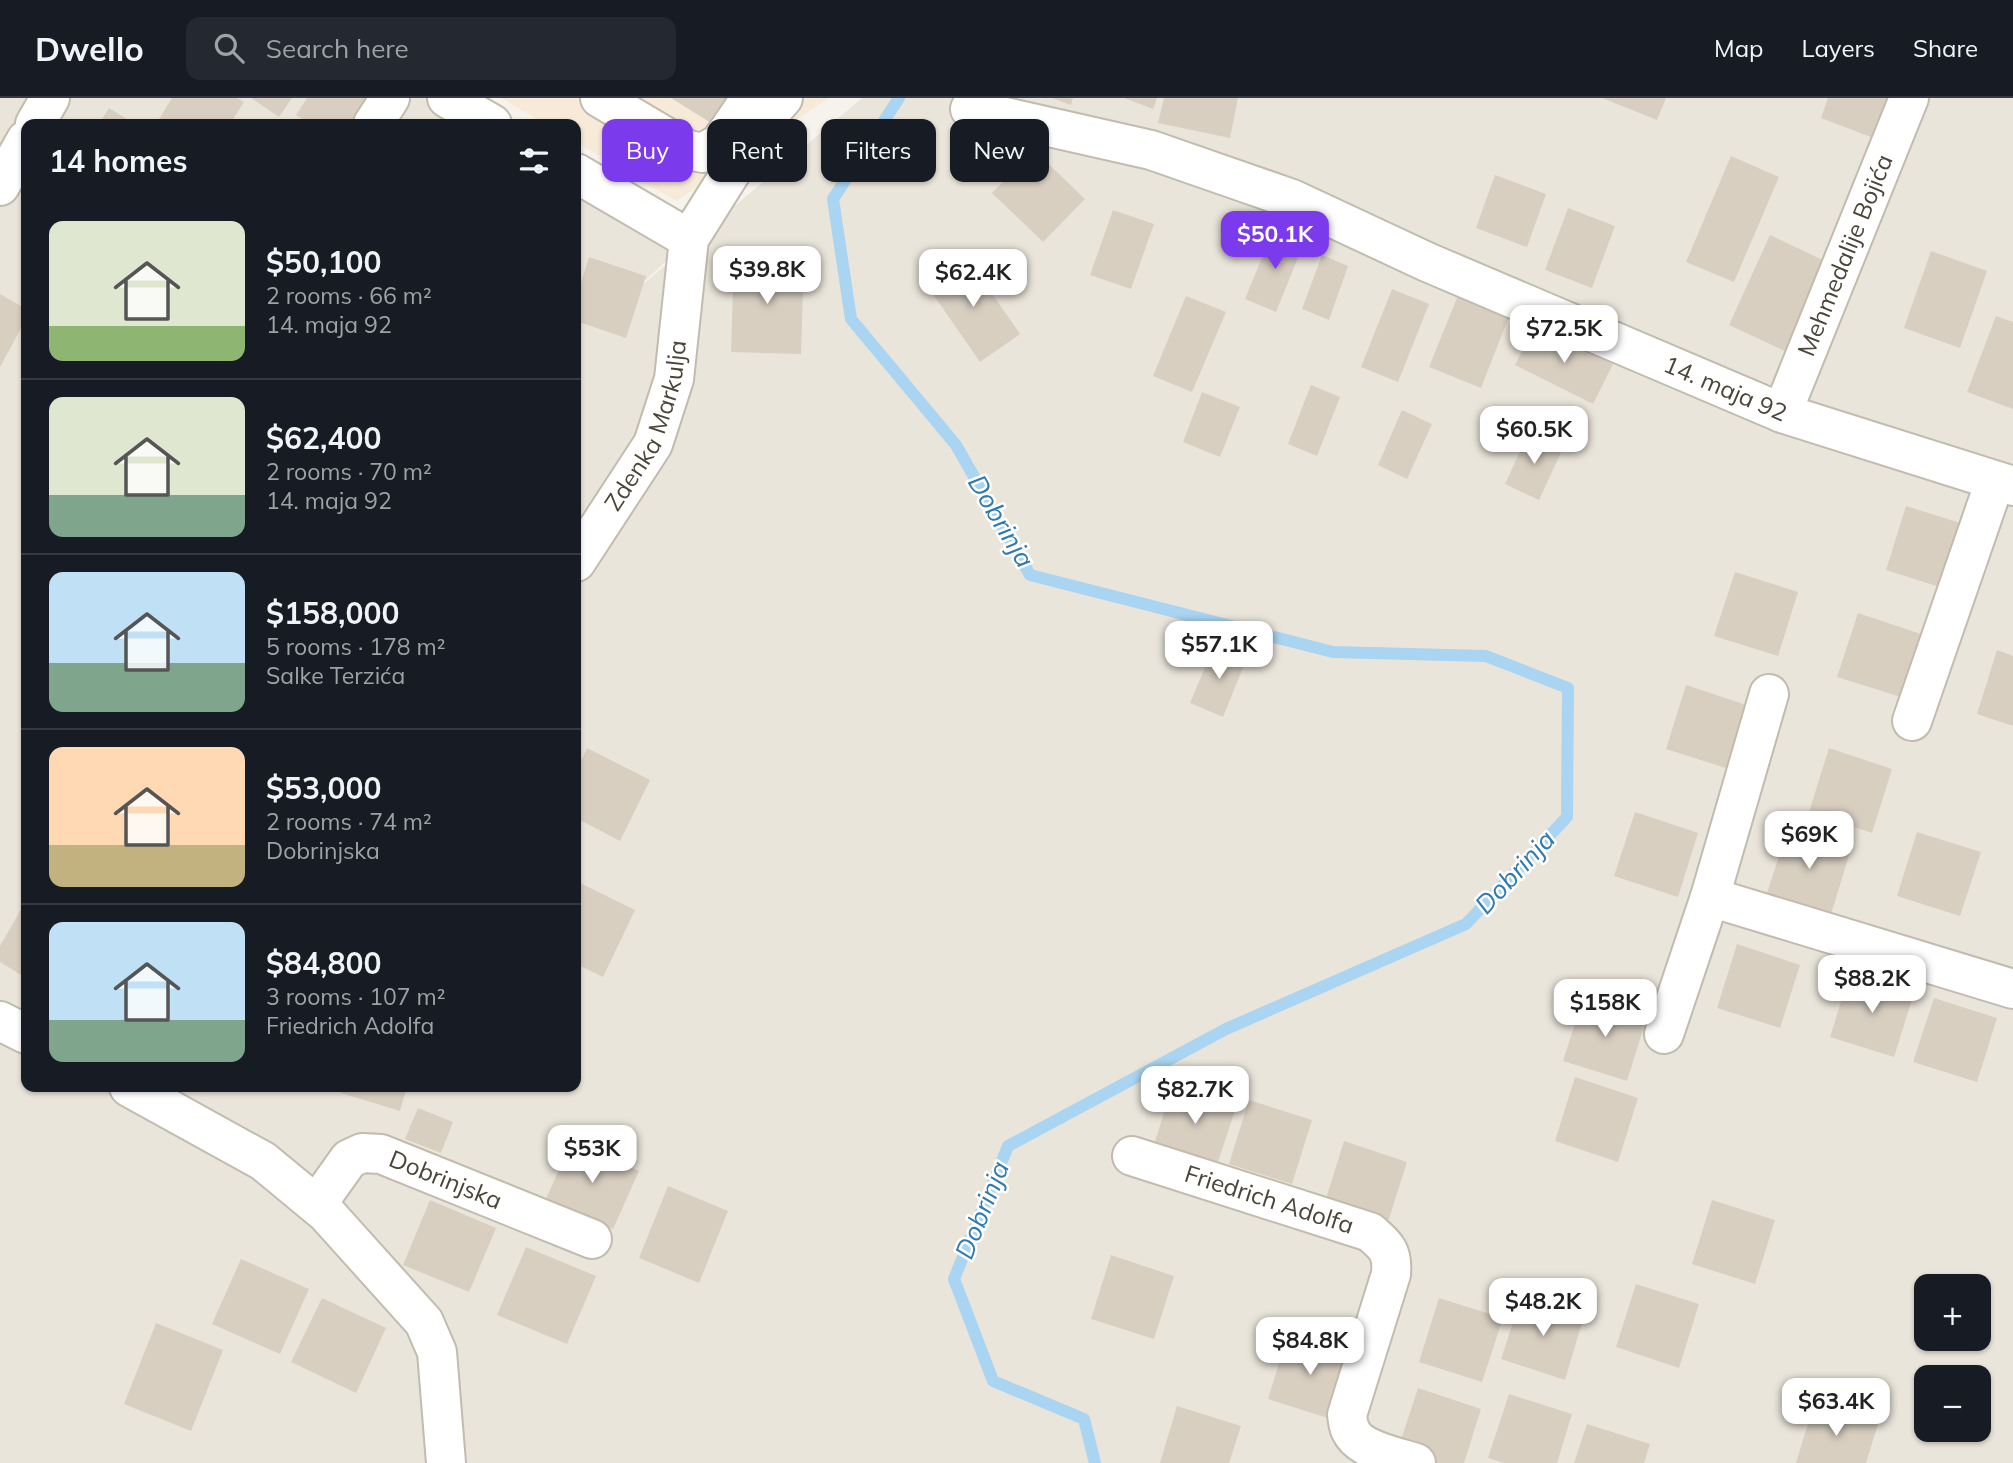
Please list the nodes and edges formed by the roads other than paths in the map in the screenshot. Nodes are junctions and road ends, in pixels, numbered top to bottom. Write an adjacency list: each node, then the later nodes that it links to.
1 (50, 98): 9 (street)
2 (390, 98): 10 (street)
3 (447, 98): 11 (street)
4 (600, 98): 5 (street)
5 (750, 98)
6 (783, 98): 15 (street)
7 (1909, 98): 16 (street, Mehmedalije Bojića)
8 (970, 109): 16 (street, 14. maja 92)
9 (38, 119)
10 (376, 119)
11 (483, 119)
12 (21, 149): 14 (street)
13 (581, 176): 15 (street)
14 (0, 186)
15 (689, 239): 18 (street, Zdenka Markulja)
16 (1782, 413): 17 (street, 14. maja 92)
17 (2004, 483): 20 (street)
18 (581, 554)
19 (1769, 694): 21 (street)
20 (1912, 721)
21 (1710, 897): 22 (street); 25 (street)
22 (2013, 989)
23 (0, 1021): 24 (street)
24 (21, 1032)
25 (1664, 1034)
26 (140, 1092): 28 (street)
27 (1132, 1156): 31 (street, Friedrich Adolfa)
28 (317, 1204): 29 (street, Dobrinjska); 30 (street)
29 (592, 1239)
30 (446, 1463)
31 (1416, 1463)

